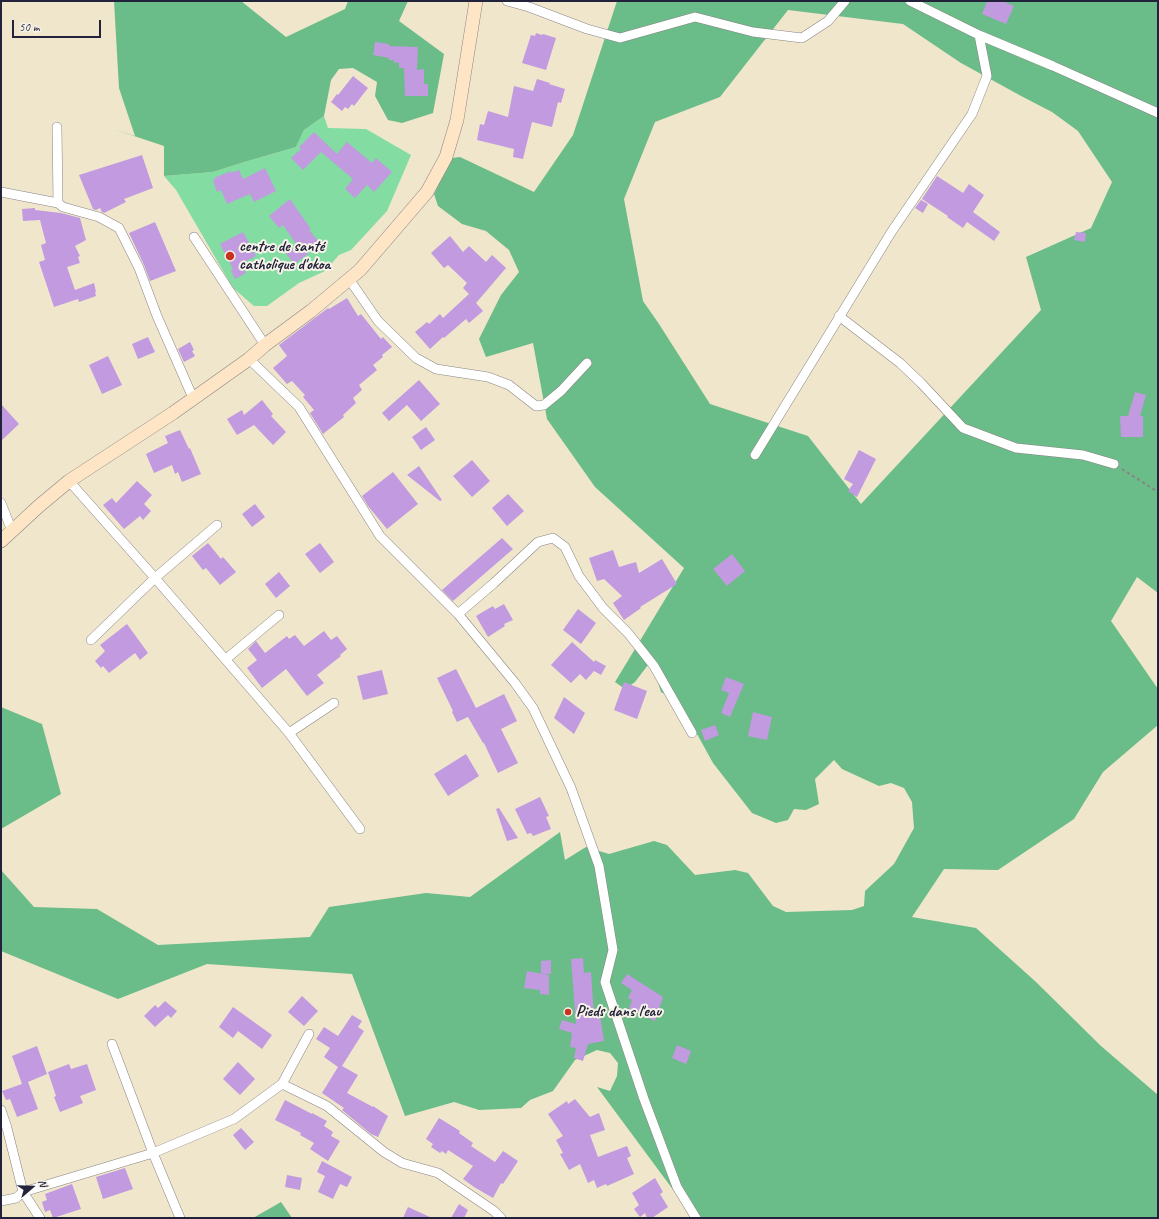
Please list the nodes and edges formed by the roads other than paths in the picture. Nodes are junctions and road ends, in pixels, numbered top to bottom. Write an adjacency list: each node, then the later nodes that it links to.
1 (476, 1): 11 (main road)
2 (507, 1): 3 (street)
3 (845, 1)
4 (910, 1): 5 (street)
5 (979, 35): 6 (street); 12 (street)
6 (1158, 113)
7 (57, 127): 9 (street)
8 (1, 192): 9 (street)
9 (58, 203): 16 (street)
10 (194, 237): 13 (street)
11 (349, 279): 13 (main road); 15 (street)
12 (839, 316): 17 (street); 18 (street)
13 (265, 344): 14 (main road)
14 (249, 359): 16 (main road); 25 (street)
15 (587, 363)
16 (193, 398): 19 (main road)
17 (755, 455)
18 (1114, 464)
19 (69, 481): 22 (main road); 24 (street)
20 (1, 504): 22 (street)
21 (217, 525): 24 (street)
22 (12, 531): 23 (main road)
23 (1, 541)
24 (155, 578): 27 (street); 28 (street)
25 (458, 614): 31 (street); 43 (street)
26 (279, 615): 28 (street)
27 (91, 640)
28 (226, 659): 30 (street)
29 (334, 703): 30 (street)
30 (289, 733): 32 (street)
31 (692, 733)
32 (360, 829)
33 (308, 1034): 35 (street)
34 (112, 1044): 37 (street)
35 (282, 1084): 37 (street); 42 (street)
36 (1, 1110): 38 (street)
37 (153, 1153): 38 (street); 41 (street)
38 (23, 1192): 39 (street); 40 (street)
39 (1, 1201)
40 (40, 1218)
41 (180, 1218)
42 (501, 1218)
43 (696, 1218)

